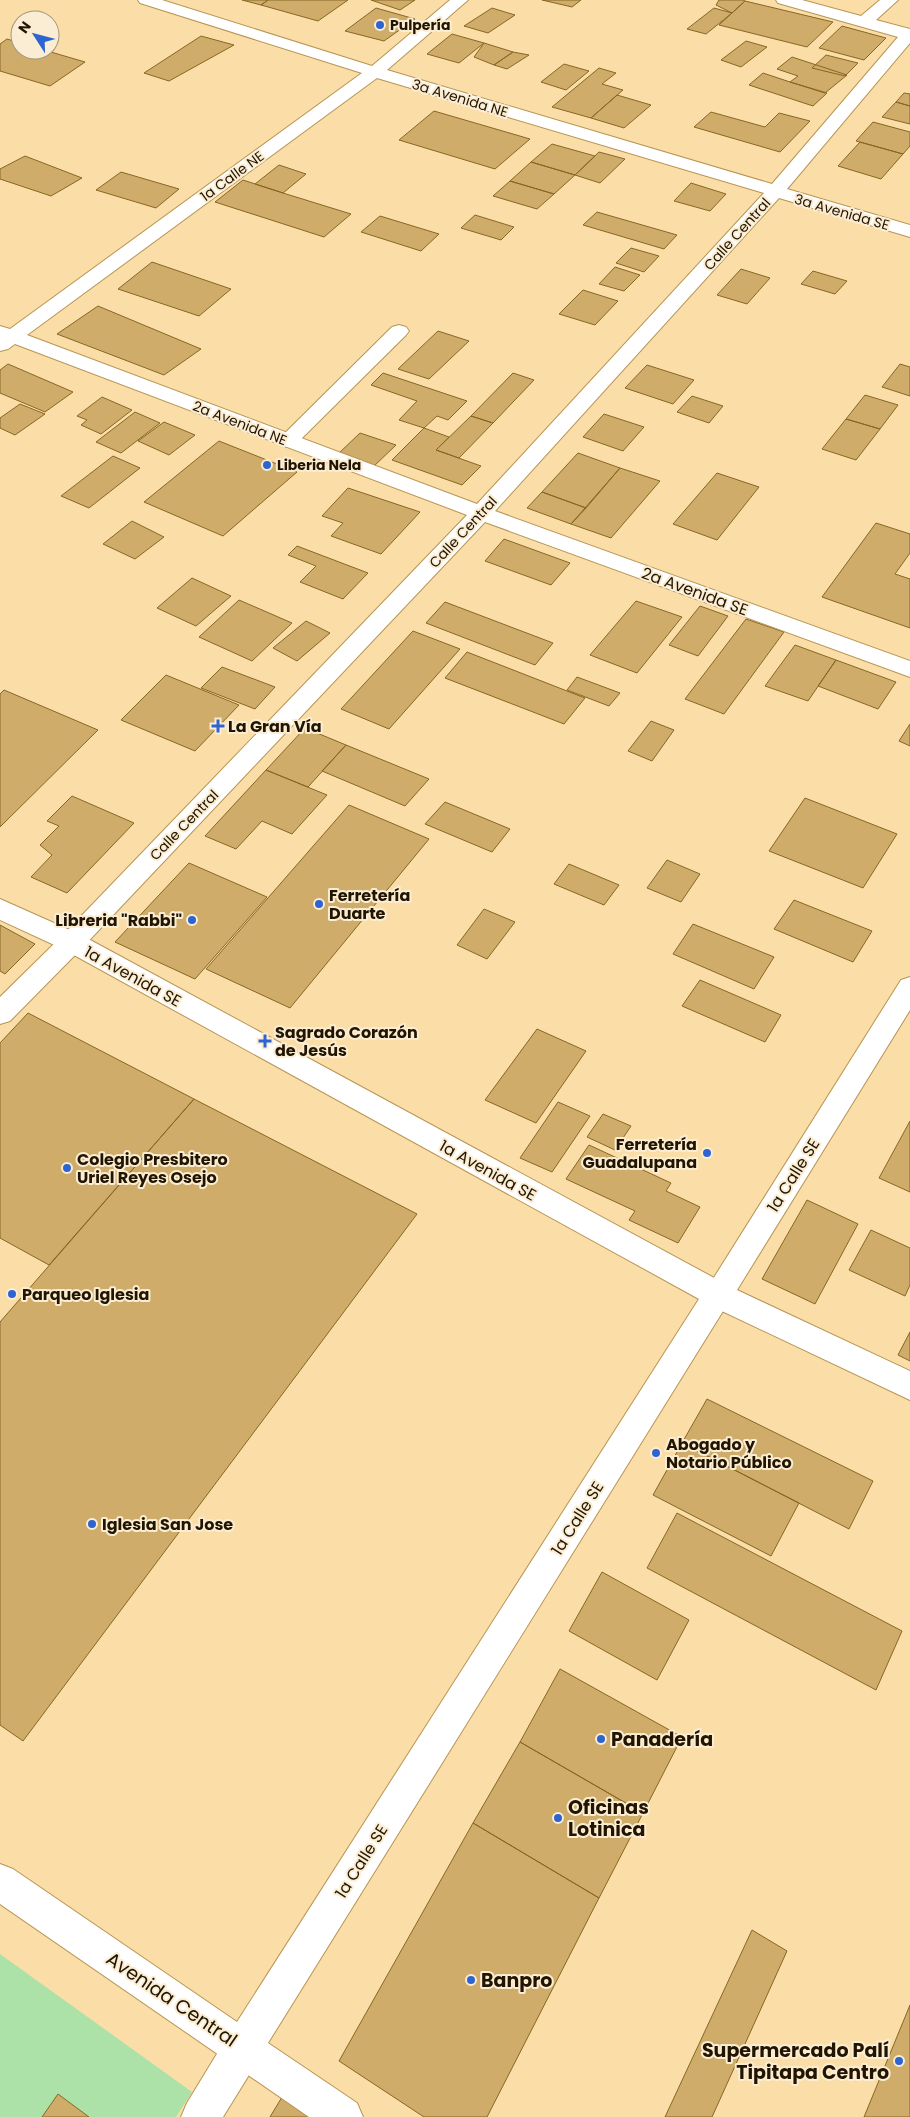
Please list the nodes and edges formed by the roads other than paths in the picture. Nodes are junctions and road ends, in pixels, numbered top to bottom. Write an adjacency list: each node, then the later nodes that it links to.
1 (146, 0): 7 (street, 3a Avenida NE)
2 (460, 0): 7 (street, 1a Calle NE)
3 (784, 0): 5 (street)
4 (890, 0): 5 (street)
5 (864, 22): 6 (street)
6 (910, 34): 8 (street, Calle Central)
7 (375, 72): 8 (street, 3a Avenida NE); 11 (street, 1a Calle NE)
8 (775, 192): 9 (street, 3a Avenida SE); 13 (street, Calle Central)
9 (910, 231)
10 (399, 330): 12 (street)
11 (4, 339): 12 (street, 2a Avenida NE)
12 (288, 441): 13 (street, 2a Avenida NE)
13 (481, 513): 14 (street, 2a Avenida SE); 16 (street, Calle Central)
14 (910, 669)
15 (0, 909): 16 (street, 1a Avenida SE)
16 (72, 942): 18 (street, Calle Central); 19 (street, 1a Avenida SE)
17 (910, 987): 19 (street, 1a Calle SE)
18 (0, 1014)
19 (718, 1295): 20 (street, 1a Avenida SE); 22 (street, 1a Calle SE)
20 (910, 1386)
21 (0, 1882): 22 (street, Avenida Central)
22 (243, 2048): 23 (street, 1a Calle SE); 24 (street, Avenida Central)
23 (201, 2117)
24 (343, 2117)

